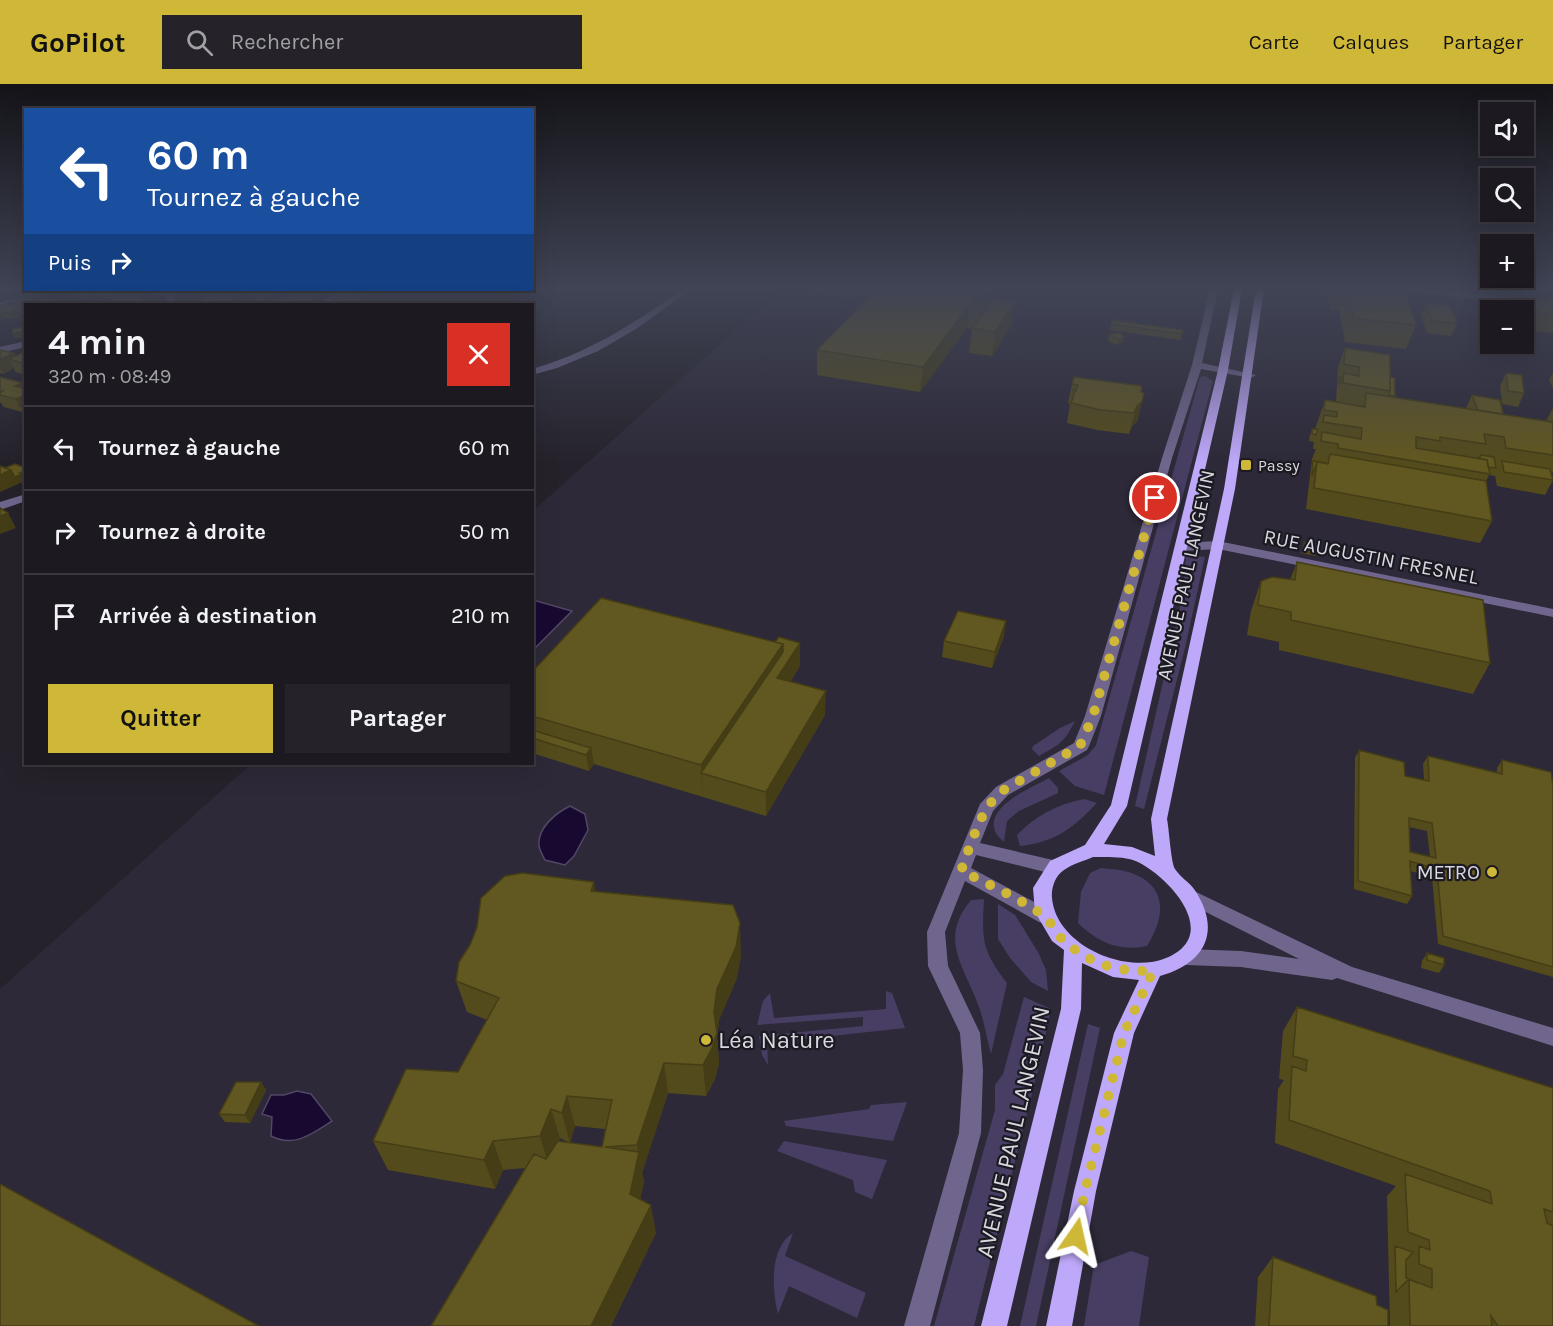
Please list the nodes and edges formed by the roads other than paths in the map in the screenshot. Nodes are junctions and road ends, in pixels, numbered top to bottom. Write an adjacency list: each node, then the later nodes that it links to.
1 (599, 347): 7 (street)
2 (1201, 347): 5 (street)
3 (1227, 347): 6 (main road, AVENUE PAUL LANGEVIN)
4 (1254, 347): 8 (main road, AVENUE PAUL LANGEVIN)
5 (1197, 365): 6 (street); 14 (street)
6 (1223, 370): 8 (street); 12 (main road, AVENUE PAUL LANGEVIN)
7 (534, 372)
8 (1251, 375): 11 (main road, AVENUE PAUL LANGEVIN)
9 (24, 497): 10 (street)
10 (0, 506)
11 (1218, 545): 12 (street, RUE AUGUSTIN FRESNEL); 13 (street, RUE AUGUSTIN FRESNEL); 17 (main road, AVENUE PAUL LANGEVIN)
12 (1181, 548): 15 (main road, AVENUE PAUL LANGEVIN)
13 (1553, 613)
14 (969, 848): 16 (street); 18 (street)
15 (1091, 849): 16 (main road); 17 (main road)
16 (1053, 867): 20 (main road)
17 (1166, 870): 19 (main road)
18 (961, 871): 20 (street); 26 (street)
19 (1192, 897): 22 (main road); 24 (street)
20 (1046, 917): 21 (main road)
21 (1073, 950): 23 (main road); 27 (main road, AVENUE PAUL LANGEVIN)
22 (1186, 957): 23 (main road); 24 (street)
23 (1153, 971): 28 (main road)
24 (1347, 974): 25 (street)
25 (1553, 1037)
26 (917, 1326)
27 (994, 1326)
28 (1059, 1326)

